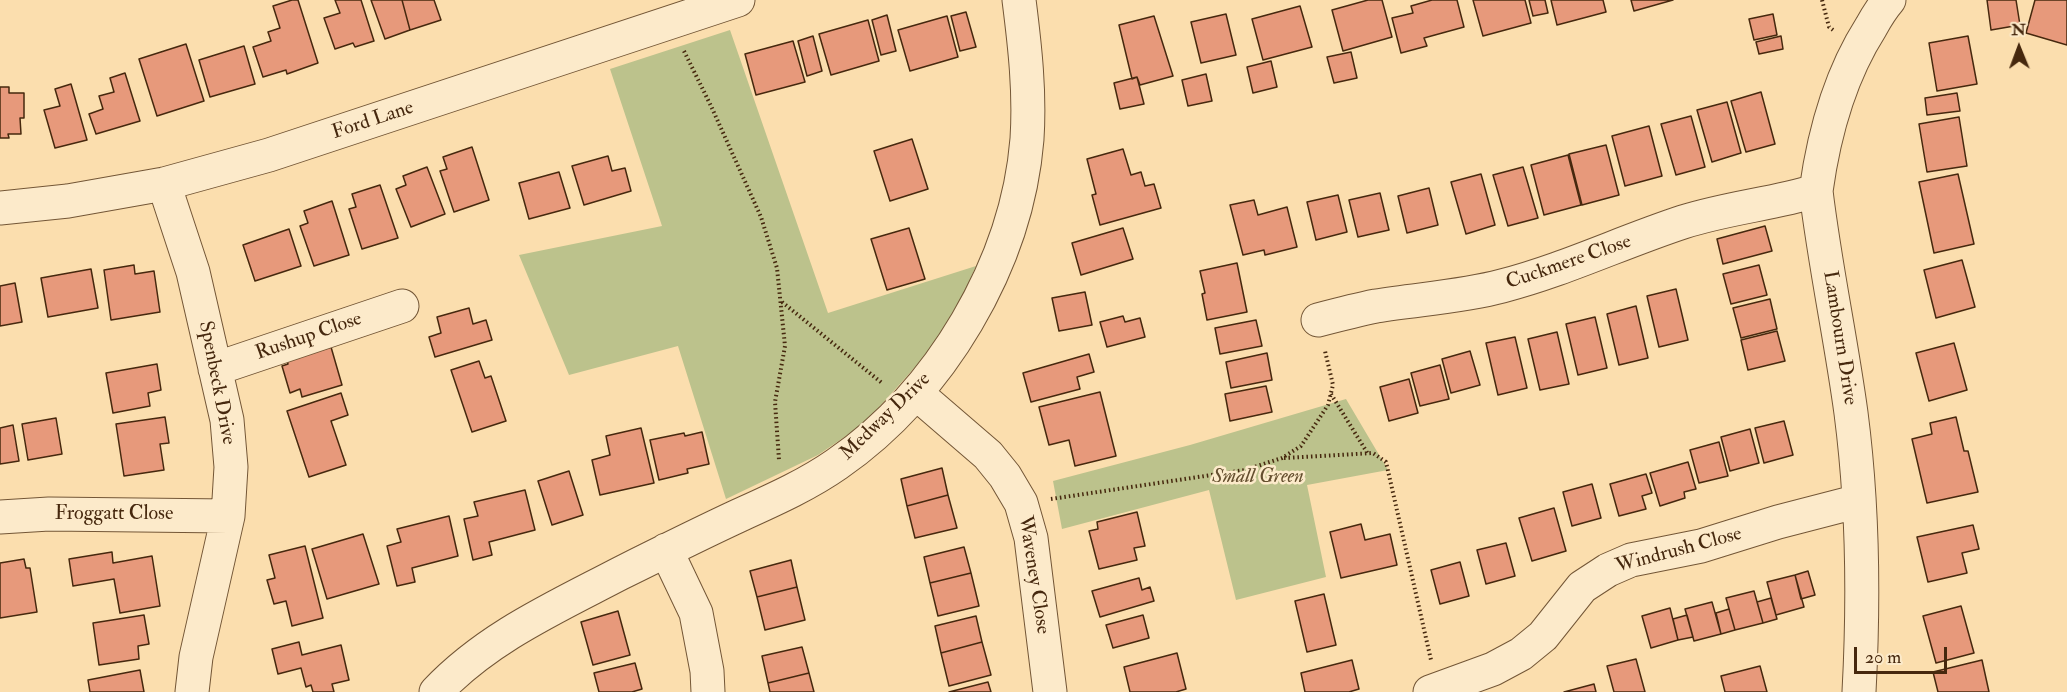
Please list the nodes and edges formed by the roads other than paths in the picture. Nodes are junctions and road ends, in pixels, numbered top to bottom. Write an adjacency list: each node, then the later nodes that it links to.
1 (738, 0): 4 (street, Ford Lane)
2 (1019, 0): 10 (street, Medway Drive)
3 (1889, 0): 5 (street, Lambourn Drive)
4 (164, 184): 6 (street, Ford Lane); 9 (street, Spenbeck Drive)
5 (1816, 191): 8 (street, Cuckmere Close); 11 (street, Lambourn Drive)
6 (0, 208)
7 (402, 306): 9 (street, Rushup Close)
8 (1318, 320)
9 (215, 369): 12 (street, Spenbeck Drive)
10 (912, 397): 14 (street, Medway Drive); 19 (street, Waveney Close)
11 (1859, 501): 15 (street, Windrush Close); 20 (street, Lambourn Drive)
12 (228, 516): 13 (street, Froggatt Close); 16 (street, Spenbeck Drive)
13 (0, 517)
14 (666, 550): 17 (street, Medway Drive); 18 (street)
15 (1434, 691)
16 (192, 692)
17 (436, 692)
18 (708, 692)
19 (1050, 692)
20 (1859, 692)

